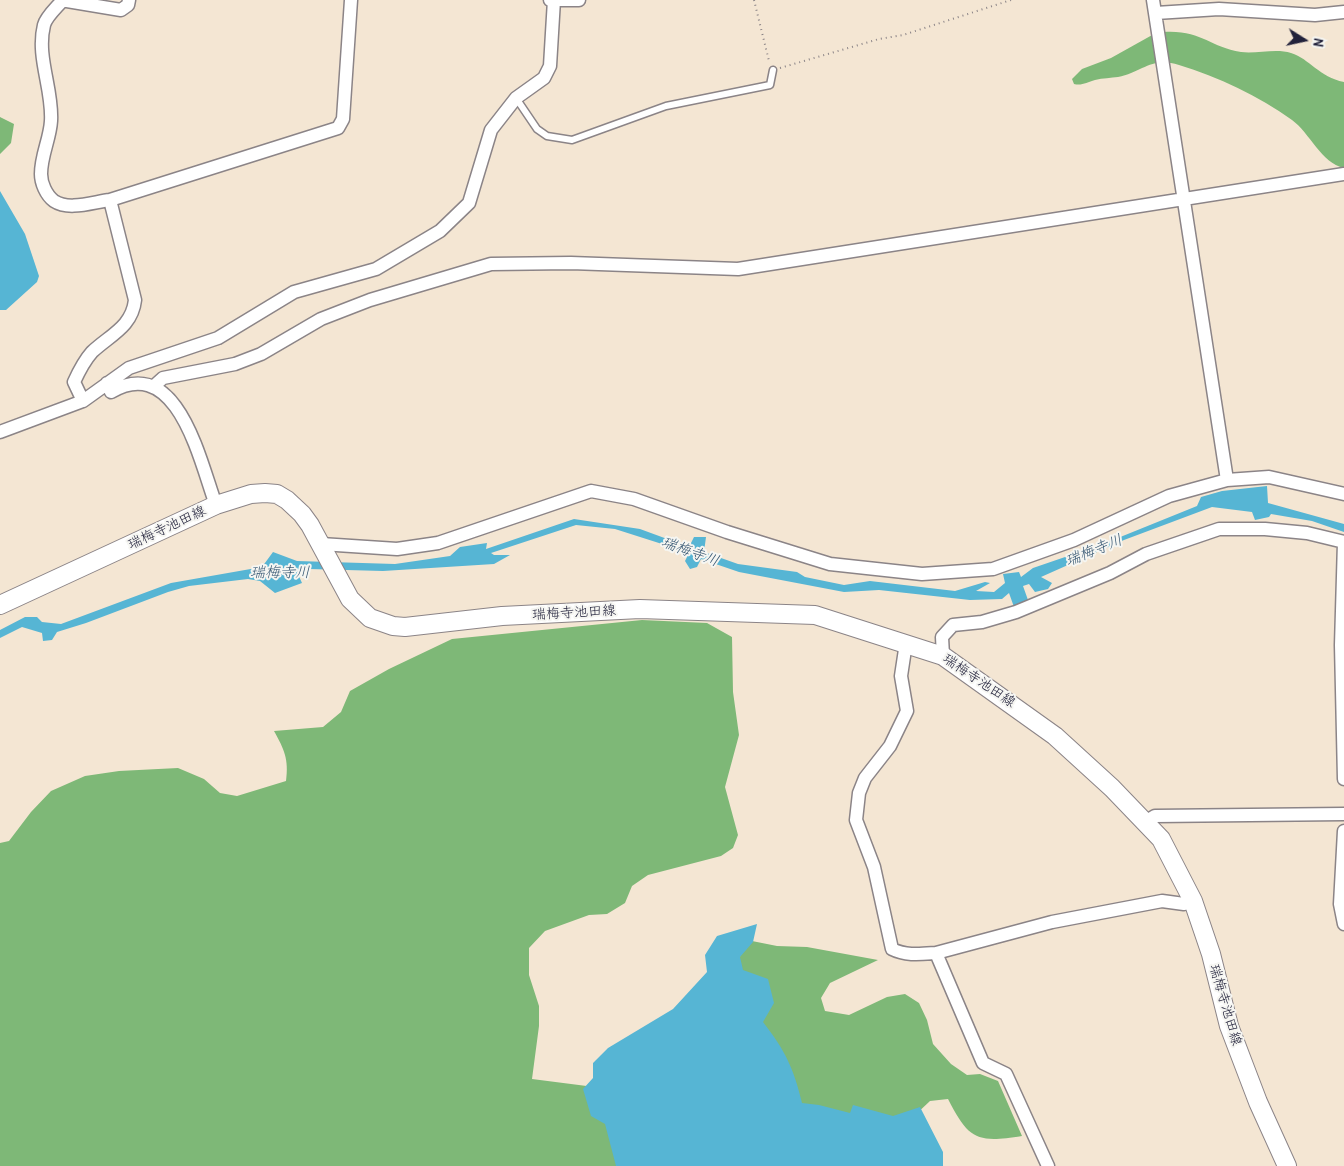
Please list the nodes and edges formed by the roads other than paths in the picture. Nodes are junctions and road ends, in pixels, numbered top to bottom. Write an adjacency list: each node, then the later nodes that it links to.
1 (61, 0): 2 (street); 12 (street)
2 (129, 0)
3 (351, 0): 12 (street)
4 (553, 0): 5 (street); 10 (street)
5 (579, 0)
6 (1153, 0): 8 (street)
7 (1344, 12): 8 (street)
8 (1156, 13): 13 (street)
9 (773, 70): 10 (lane)
10 (516, 98): 14 (street)
11 (1344, 174): 13 (street)
12 (110, 200): 16 (street)
13 (1182, 200): 15 (street); 18 (street)
14 (106, 383): 15 (street); 16 (street)
15 (153, 387): 20 (street)
16 (83, 402): 17 (street)
17 (0, 432)
18 (1227, 480): 19 (street); 22 (street)
19 (1344, 494)
20 (216, 505): 22 (main road, 瑞梅寺池田線); 23 (main road, 瑞梅寺池田線)
21 (1344, 542): 25 (street); 26 (street)
22 (321, 544): 24 (main road, 瑞梅寺池田線)
23 (0, 605)
24 (906, 643): 25 (main road, 瑞梅寺池田線); 32 (street)
25 (943, 656): 28 (main road, 瑞梅寺池田線)
26 (1344, 778)
27 (1344, 814): 28 (street)
28 (1145, 822): 30 (main road, 瑞梅寺池田線)
29 (1344, 831): 31 (street)
30 (1193, 901): 32 (street); 34 (main road, 瑞梅寺池田線)
31 (1344, 924)
32 (936, 952): 33 (street)
33 (1048, 1166)
34 (1287, 1166)

